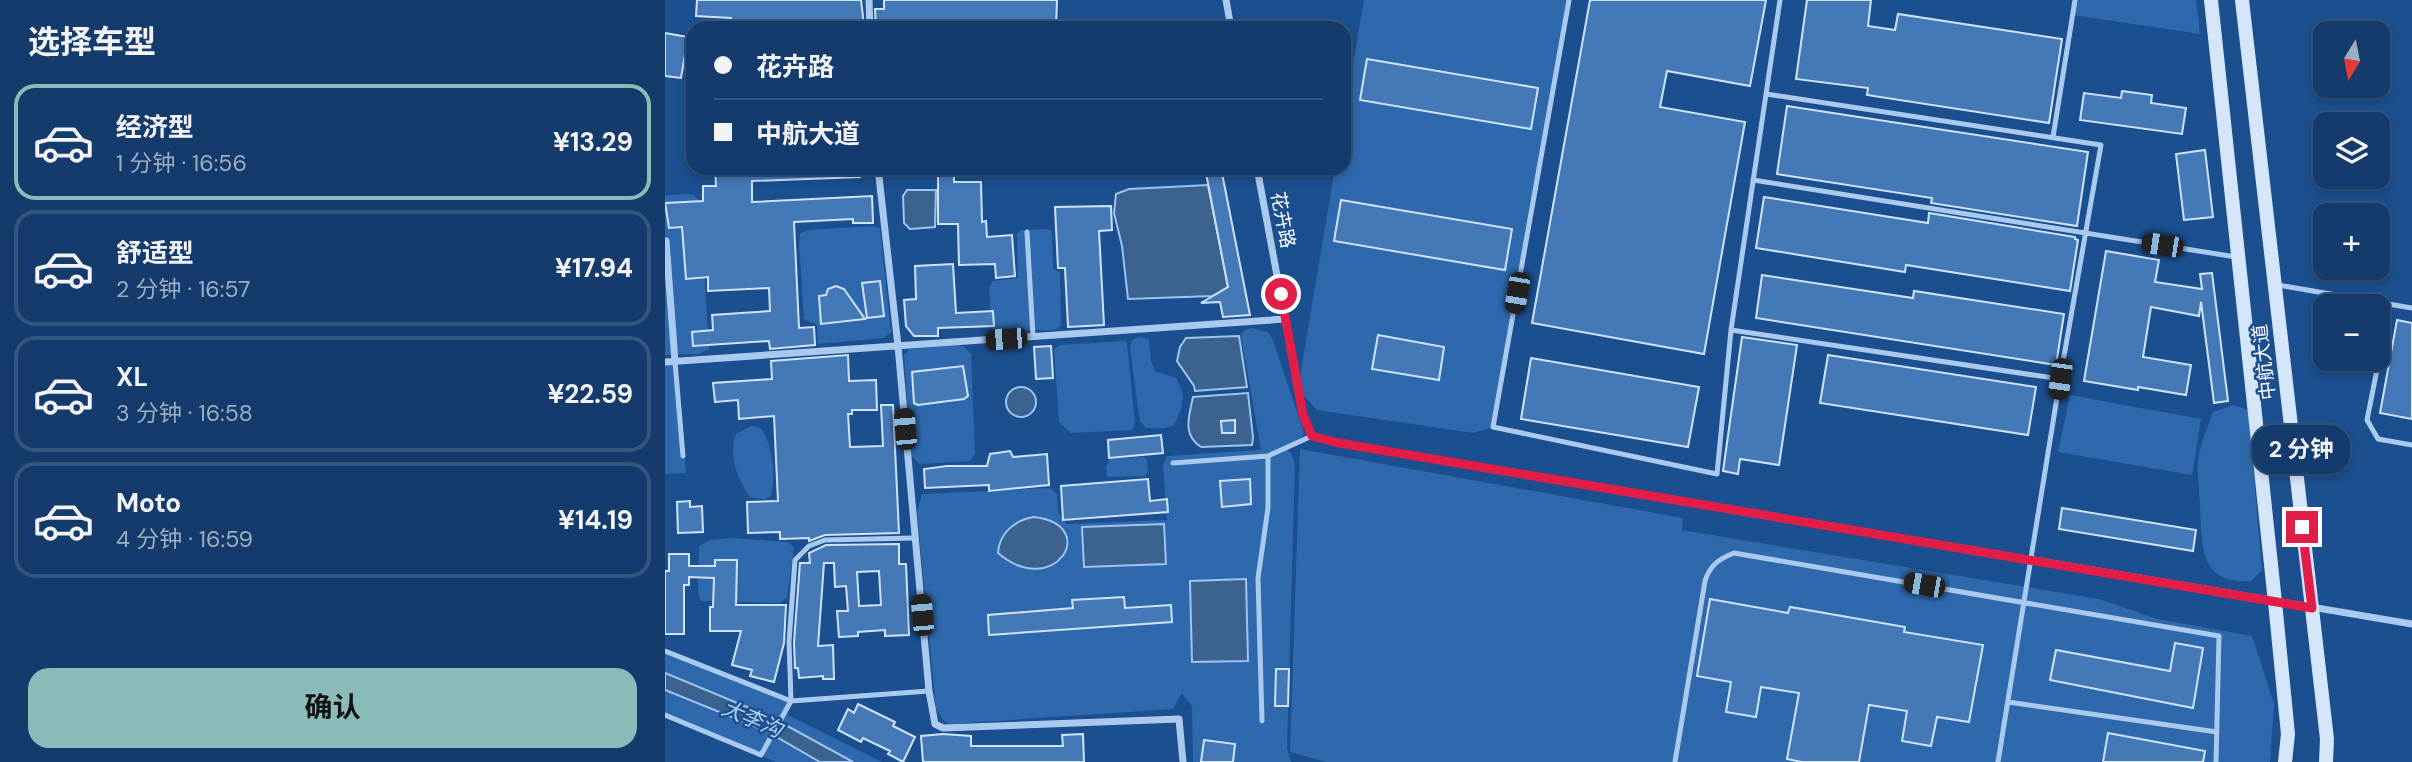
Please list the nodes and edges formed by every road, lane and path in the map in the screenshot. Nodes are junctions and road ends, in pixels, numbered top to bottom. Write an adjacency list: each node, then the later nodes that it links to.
1 (869, 0): 8 (street)
2 (1226, 0): 9 (street)
3 (1569, 0): 24 (lane)
4 (1780, 0): 10 (lane)
5 (2075, 0): 11 (lane)
6 (2211, 0): 18 (main road, 中航大道)
7 (2242, 0): 19 (main road, 中航大道)
8 (870, 21)
9 (1230, 21)
10 (1766, 94): 11 (lane); 14 (lane)
11 (2053, 137): 16 (lane)
12 (880, 175): 26 (street)
13 (1258, 175): 23 (street, 花卉路)
14 (1753, 180): 16 (lane); 24 (lane)
15 (1027, 232): 25 (lane)
16 (2086, 232): 18 (lane); 30 (lane)
17 (666, 241): 28 (street)
18 (2239, 258): 39 (main road, 中航大道)
19 (2275, 285): 20 (lane); 40 (main road, 中航大道)
20 (2329, 294)
21 (2390, 304): 22 (lane)
22 (2412, 308)
23 (1285, 319): 25 (street); 31 (street, 花卉路)
24 (1731, 330): 30 (lane)
25 (1034, 337): 26 (street)
26 (898, 346): 28 (street); 36 (street)
27 (665, 362): 28 (street)
28 (675, 362): 33 (lane)
29 (2377, 371): 32 (lane)
30 (2060, 379): 37 (lane)
31 (1312, 436): 34 (lane); 37 (street)
32 (2412, 445)
33 (683, 456)
34 (1268, 456): 35 (lane); 47 (lane)
35 (1174, 463)
36 (915, 538): 43 (street); 44 (lane)
37 (2032, 561): 38 (lane); 39 (street)
38 (2025, 602): 45 (lane); 48 (lane); 50 (lane)
39 (2275, 602): 40 (street); 53 (main road, 中航大道)
40 (2312, 608): 41 (street); 54 (main road, 中航大道)
41 (2412, 624)
42 (665, 651): 44 (lane)
43 (929, 691): 44 (lane); 49 (street)
44 (791, 701): 46 (lane)
45 (2008, 702): 48 (lane); 51 (lane)
46 (665, 715)
47 (1262, 721)
48 (2217, 732): 52 (lane)
49 (1183, 762)
50 (1675, 762)
51 (1998, 762)
52 (2216, 762)
53 (2285, 762)
54 (2326, 762)

